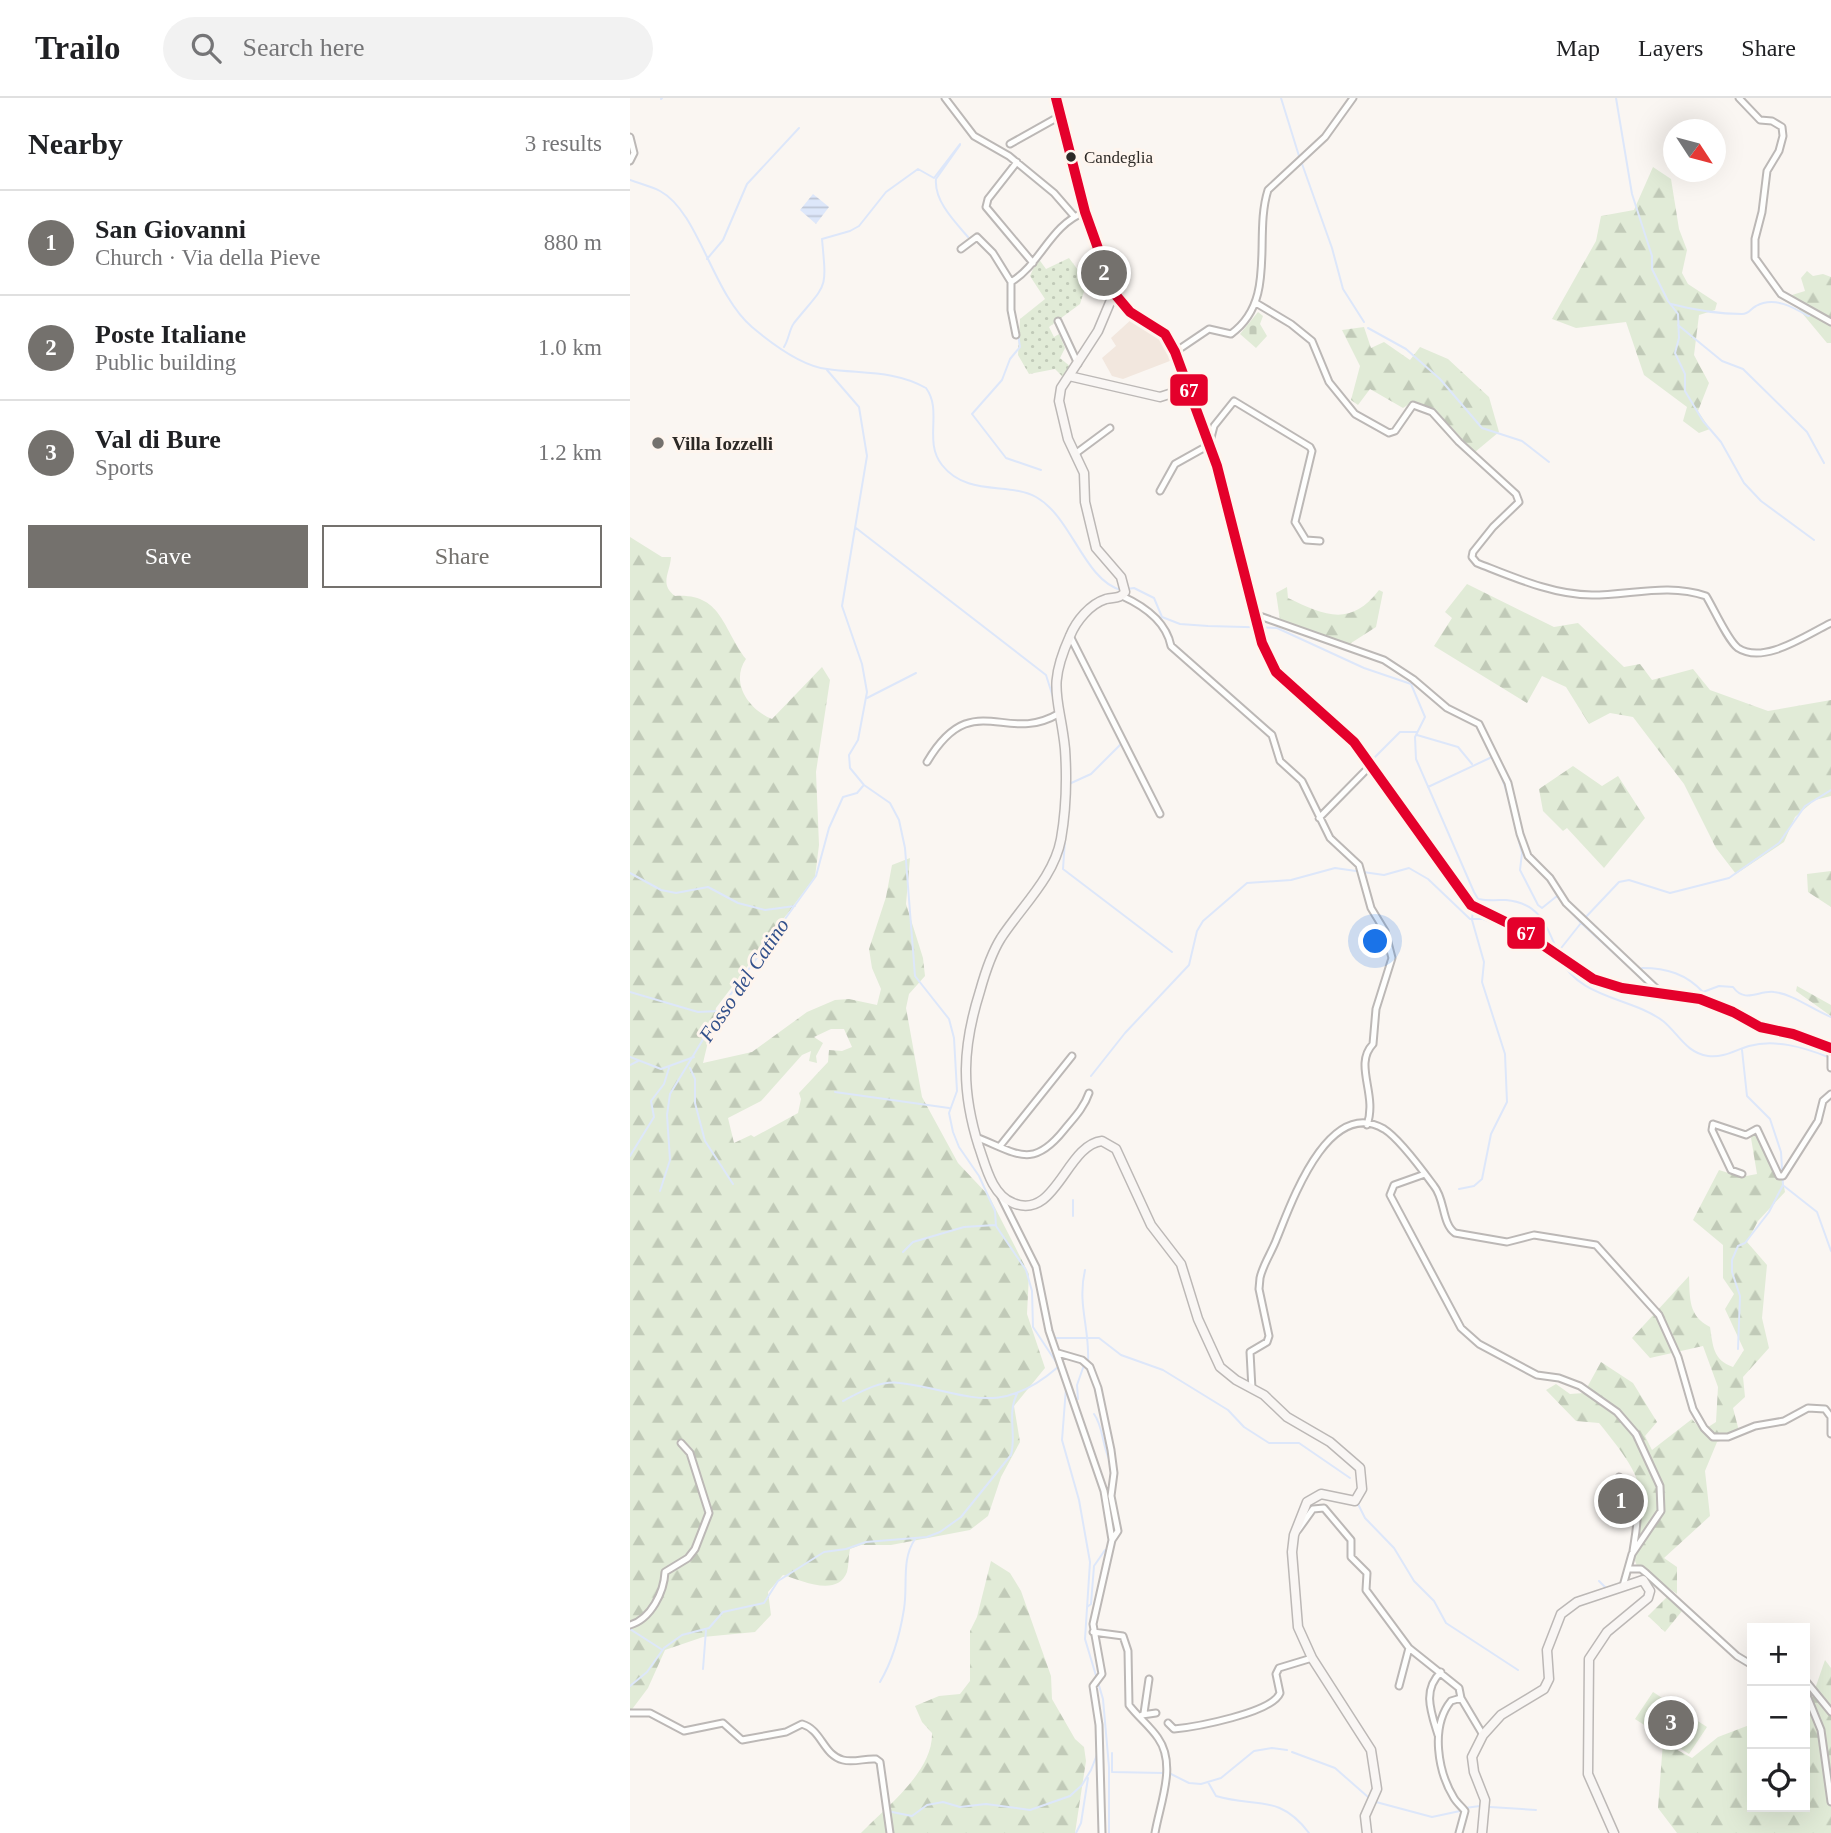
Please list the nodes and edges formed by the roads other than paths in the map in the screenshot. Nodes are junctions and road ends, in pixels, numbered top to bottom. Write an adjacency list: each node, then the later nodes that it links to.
1 (945, 98): 9 (street)
2 (1056, 98): 5 (main road)
3 (1353, 98): 16 (street)
4 (1739, 98): 18 (street)
5 (1060, 116): 7 (street); 10 (main road)
6 (630, 137): 8 (street)
7 (1010, 144)
8 (630, 161)
9 (1017, 162): 11 (street); 13 (street)
10 (1085, 212): 11 (street); 15 (main road)
11 (1074, 216): 13 (street)
12 (961, 249): 14 (street)
13 (1033, 263): 14 (street)
14 (1011, 282): 19 (street)
15 (1114, 293): 20 (main road); 21 (main road)
16 (1256, 303): 20 (street); 30 (street)
17 (1058, 321): 21 (street)
18 (1831, 322)
19 (1016, 335)
20 (1175, 352): 22 (main road)
21 (1075, 371): 22 (main road); 25 (main road)
22 (1188, 388): 24 (street)
23 (1110, 428): 25 (street)
24 (1209, 445): 26 (street); 27 (street); 29 (street)
25 (1075, 454): 28 (main road)
26 (1160, 491)
27 (1320, 541)
28 (1124, 591): 31 (main road); 36 (street)
29 (1254, 614): 34 (street); 37 (street)
30 (1831, 624)
31 (1070, 635): 32 (main road); 35 (street)
32 (1058, 713): 33 (street); 44 (main road)
33 (927, 762)
34 (1372, 764): 36 (street); 37 (street)
35 (1160, 814)
36 (1319, 818): 43 (street)
37 (1661, 993): 38 (street)
38 (1831, 1049): 40 (street)
39 (1072, 1056): 45 (street)
40 (1830, 1066)
41 (1089, 1093): 45 (street)
42 (1831, 1094): 47 (street)
43 (1367, 1125): 46 (street); 50 (street)
44 (976, 1137): 45 (street); 48 (main road)
45 (1000, 1146)
46 (1425, 1174): 51 (street); 57 (street)
47 (1742, 1174)
48 (1001, 1197): 49 (street); 50 (main road)
49 (1058, 1353): 56 (street); 56 (street)
50 (1252, 1389): 55 (main road)
51 (1831, 1417): 52 (street)
52 (1831, 1433)
53 (681, 1443): 60 (street)
54 (1619, 1477): 57 (street)
55 (1295, 1530): 62 (street); 63 (main road)
56 (1112, 1540): 61 (street)
57 (1632, 1554): 58 (street)
58 (1629, 1569): 59 (street); 64 (street)
59 (1623, 1586): 77 (main road); 85 (main road)
60 (630, 1625)
61 (1093, 1632): 74 (street); 80 (street)
62 (1409, 1648): 65 (street); 67 (street)
63 (1312, 1658): 75 (street); 82 (main road)
64 (1747, 1663)
65 (1441, 1672): 69 (street); 76 (street)
66 (1149, 1679): 74 (street)
67 (1399, 1686)
68 (1810, 1686): 71 (street)
69 (1461, 1698): 76 (street); 77 (street)
70 (1810, 1703): 78 (street)
71 (1831, 1712)
72 (630, 1713): 79 (street)
73 (1156, 1713): 74 (street)
74 (1142, 1715): 81 (street)
75 (1168, 1723)
76 (1438, 1734): 83 (street)
77 (1483, 1735): 84 (main road)
78 (1831, 1802)
79 (890, 1833)
80 (1102, 1833)
81 (1155, 1833)
82 (1367, 1833)
83 (1459, 1833)
84 (1482, 1833)
85 (1614, 1833)

